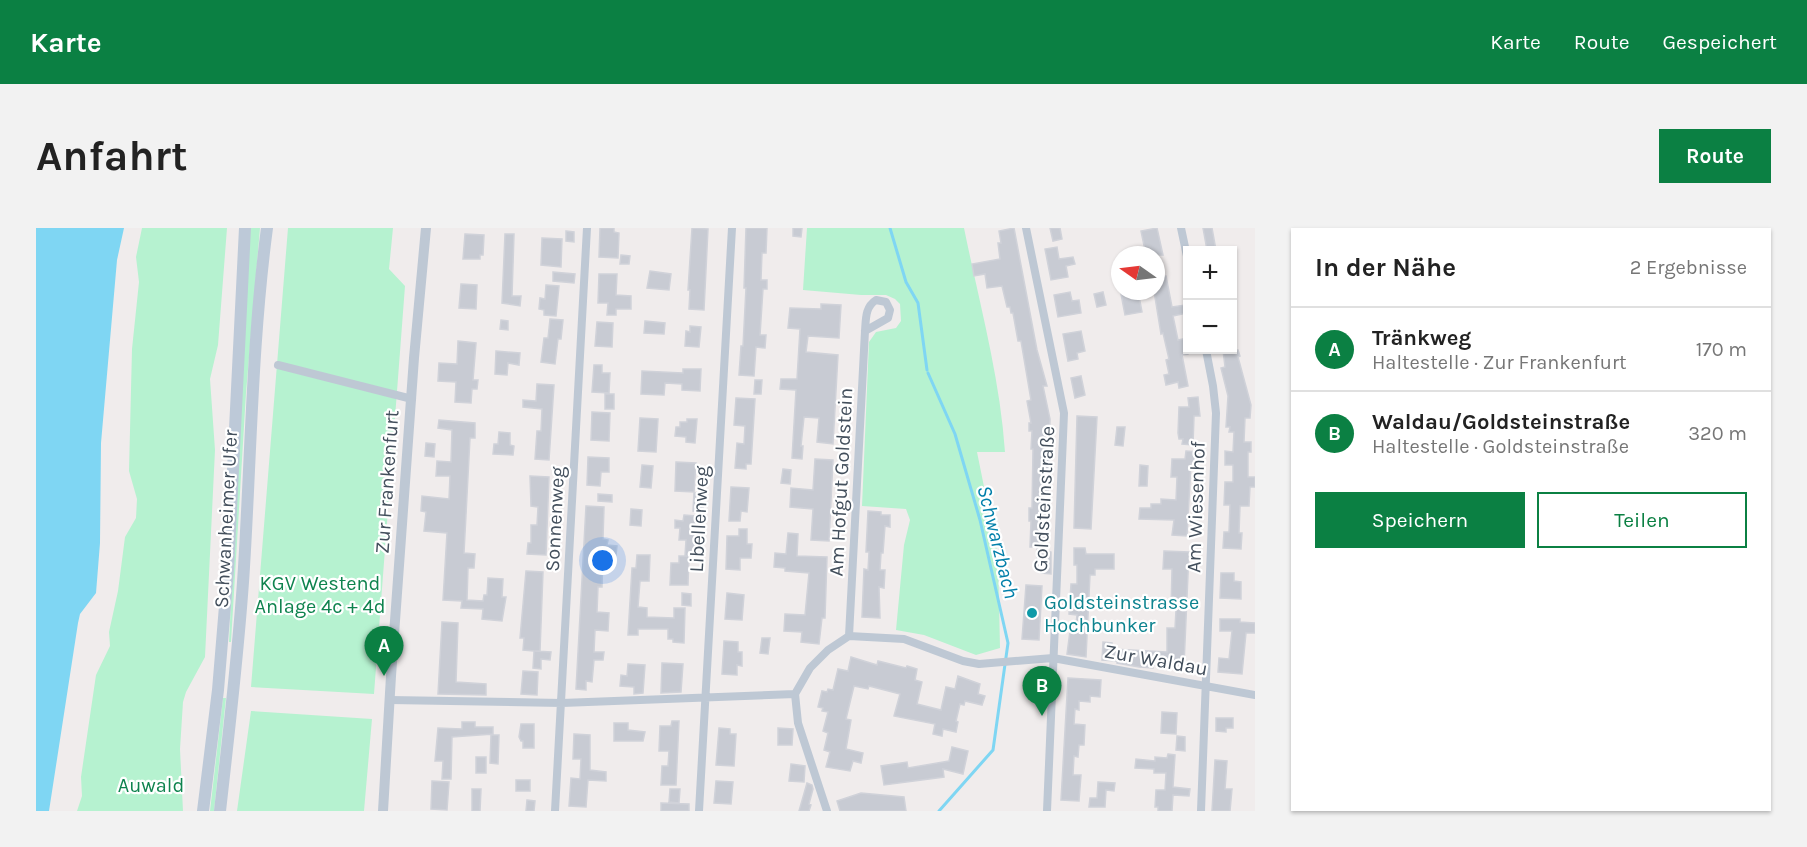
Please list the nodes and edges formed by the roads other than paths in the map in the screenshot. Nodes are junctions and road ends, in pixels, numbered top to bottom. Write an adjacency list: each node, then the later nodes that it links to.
1 (245, 228): 21 (main road, Schwanheimer Ufer)
2 (267, 228): 22 (main road, Schwanheimer Ufer)
3 (426, 228): 12 (street, Zur Frankenfurt)
4 (587, 228): 20 (street, Sonnenweg)
5 (732, 228): 18 (street, Libellenweg)
6 (1026, 228): 14 (street, Goldsteinstraße)
7 (1181, 228): 8 (street)
8 (1185, 246)
9 (865, 331): 13 (street, Am Hofgut Goldstein)
10 (1207, 354): 15 (street, Am Wiesenhof)
11 (278, 365): 12 (street)
12 (412, 399): 19 (street, Zur Frankenfurt)
13 (849, 636): 14 (street, Zur Waldau); 16 (street)
14 (1053, 658): 15 (street, Zur Waldau); 27 (street, Goldsteinstraße)
15 (1205, 686): 17 (street, Zur Waldau); 28 (street, Am Wiesenhof)
16 (795, 694): 18 (street); 26 (street)
17 (1255, 695)
18 (705, 696): 20 (street); 25 (street, Libellenweg)
19 (390, 700): 20 (street); 23 (street, Zur Frankenfurt)
20 (562, 703): 24 (street, Sonnenweg)
21 (203, 811)
22 (220, 811)
23 (383, 811)
24 (555, 811)
25 (699, 811)
26 (827, 811)
27 (1047, 811)
28 (1201, 811)

